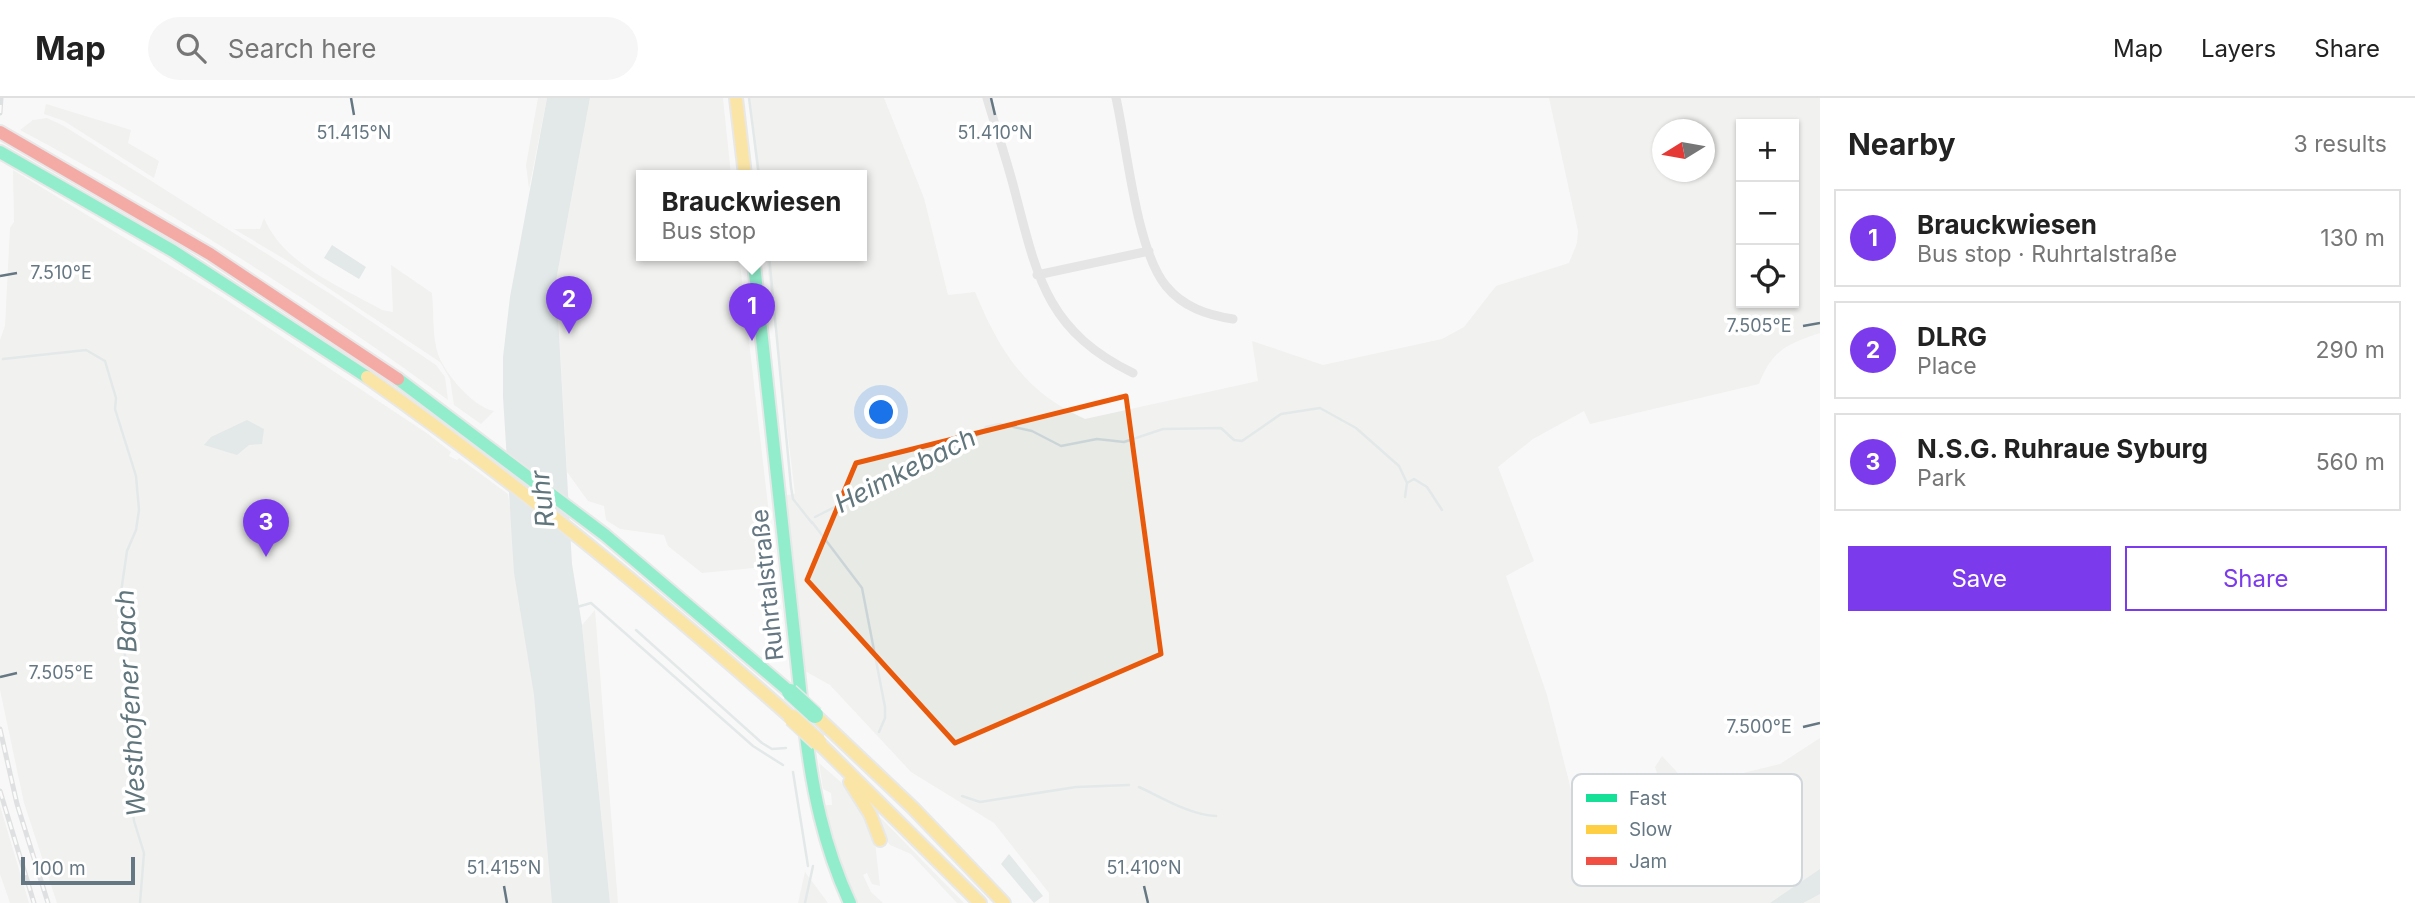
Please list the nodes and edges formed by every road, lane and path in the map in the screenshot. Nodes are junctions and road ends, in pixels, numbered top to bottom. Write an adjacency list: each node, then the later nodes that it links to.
1 (736, 98): 6 (main road)
2 (987, 98): 9 (street)
3 (1116, 98): 7 (street)
4 (0, 132): 16 (main road, bridge)
5 (0, 152): 12 (main road, bridge)
6 (744, 170)
7 (1149, 251): 9 (street); 10 (street)
8 (754, 261): 14 (main road, Ruhrtalstraße)
9 (1037, 275): 11 (street)
10 (1233, 319)
11 (1133, 373)
12 (836, 758): 13 (main road); 15 (main road)
13 (880, 839)
14 (850, 903)
15 (980, 903)
16 (1004, 903)

